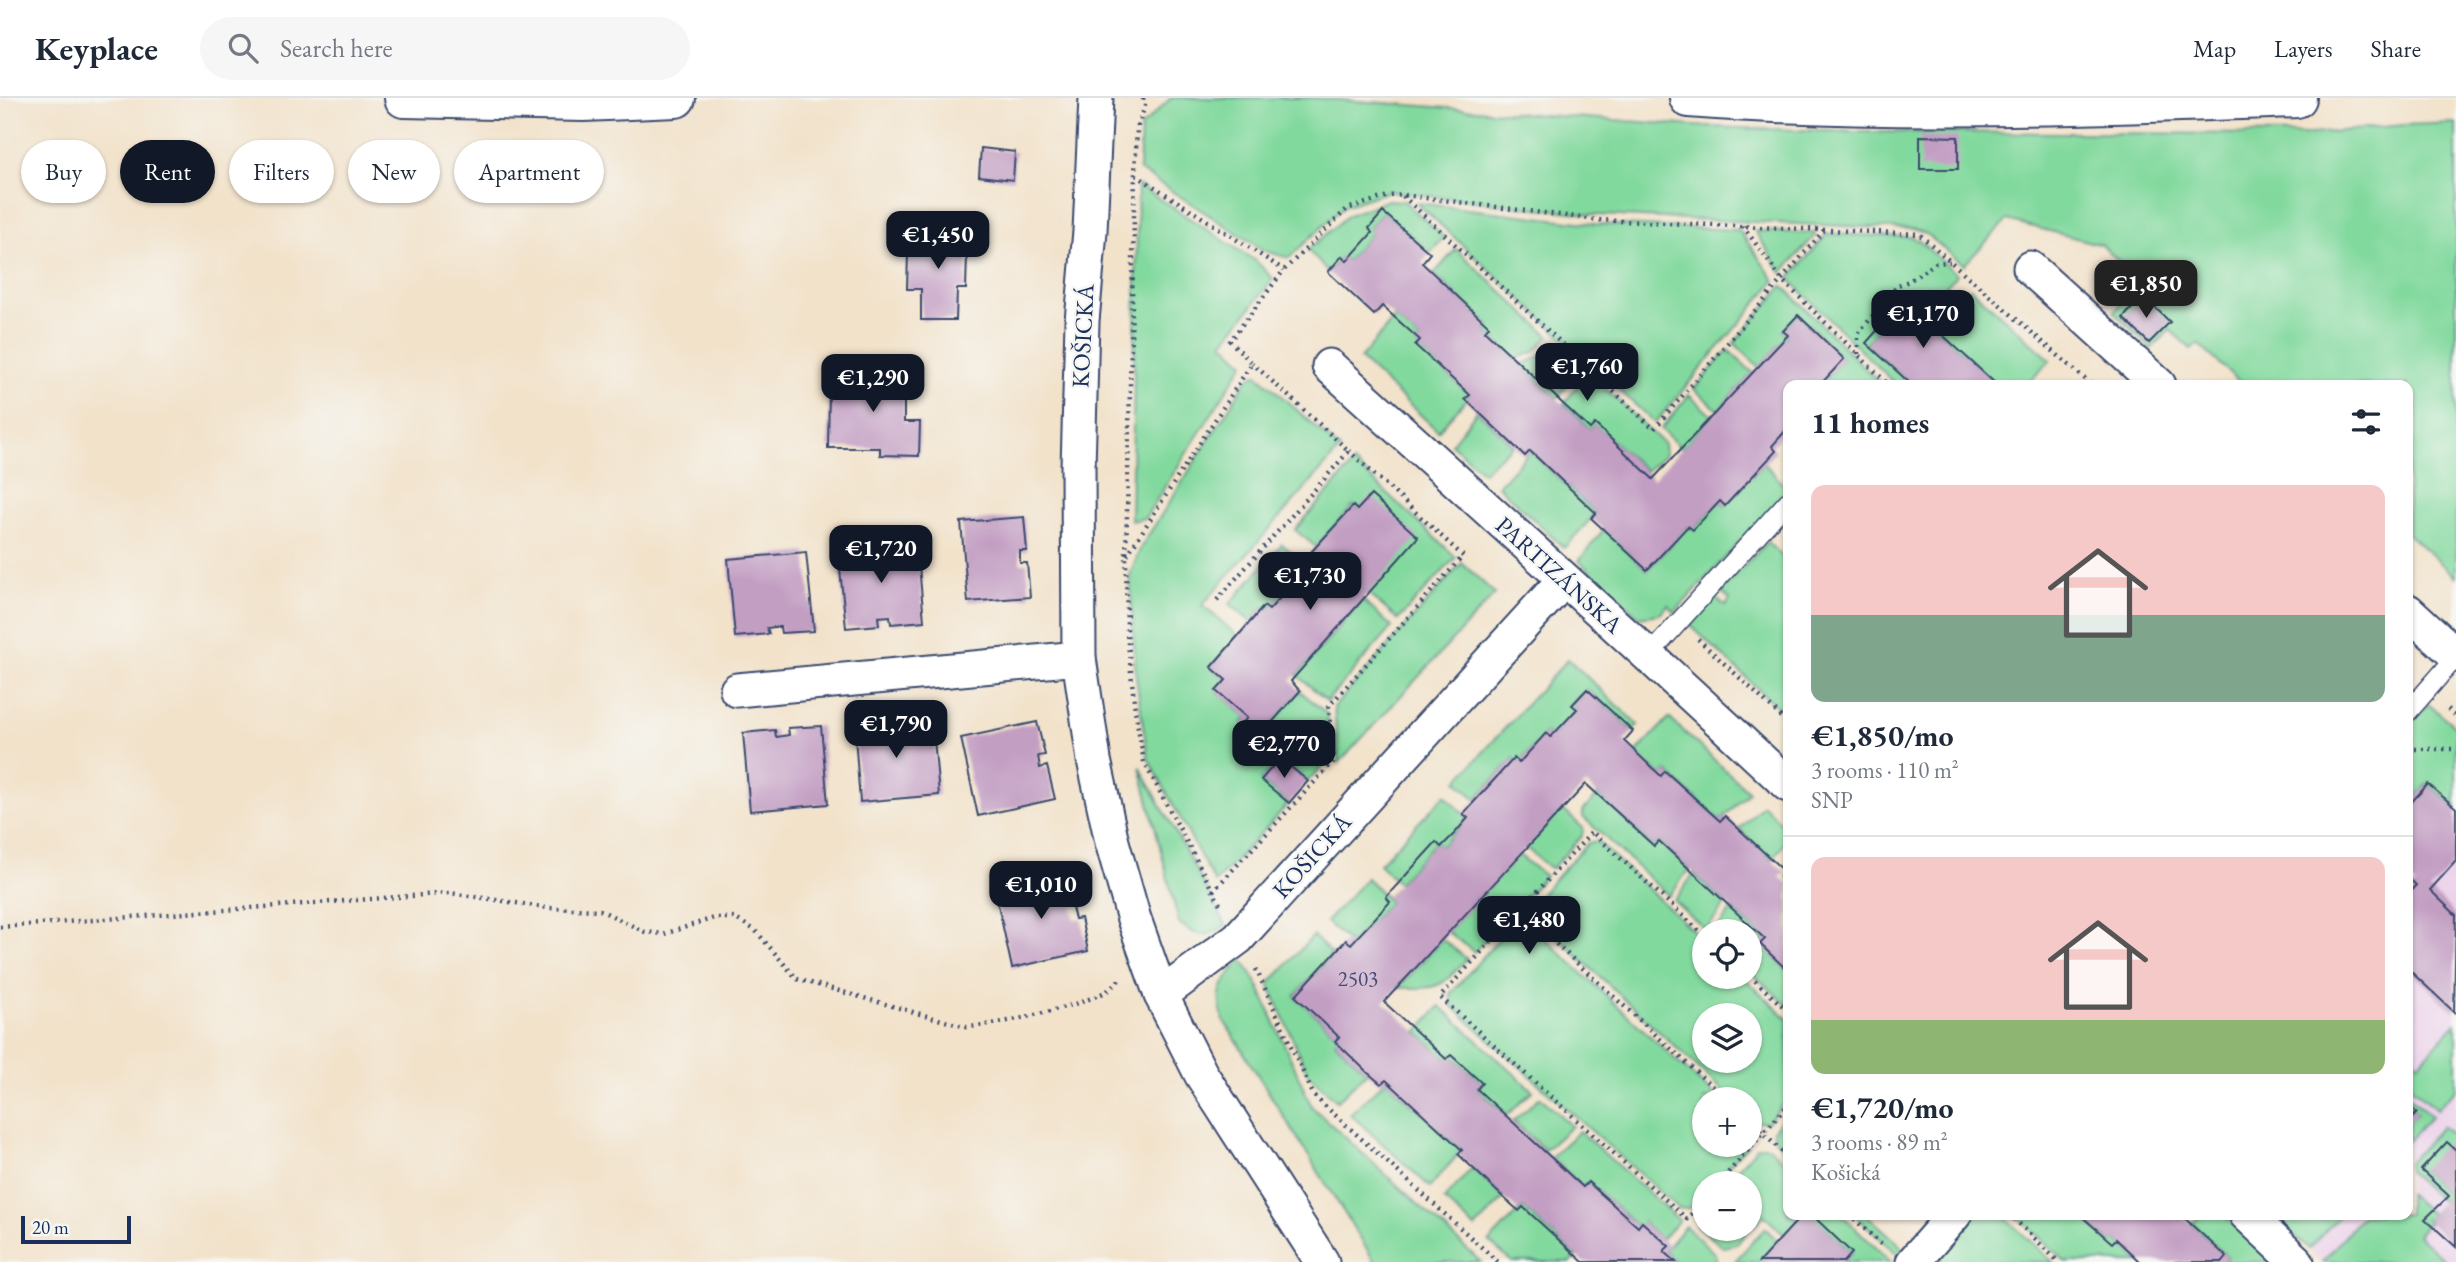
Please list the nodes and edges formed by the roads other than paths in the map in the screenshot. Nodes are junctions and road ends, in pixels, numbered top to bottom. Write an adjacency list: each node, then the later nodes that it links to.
1 (404, 98): 2 (street)
2 (676, 98)
3 (1096, 98): 14 (street, KOŠICKÁ)
4 (1689, 98): 5 (street)
5 (2297, 98)
6 (2030, 268): 8 (street)
7 (1329, 366): 10 (street, PARTIZÁNSKA)
8 (2153, 380)
9 (1783, 507): 12 (lane)
10 (1564, 580): 12 (street, PARTIZÁNSKA); 18 (street, KOŠICKÁ)
11 (2413, 616): 13 (street)
12 (1649, 655): 17 (street, PARTIZÁNSKA)
13 (2456, 656): 16 (lane)
14 (1079, 658): 15 (street); 18 (street, KOŠICKÁ)
15 (737, 690)
16 (2413, 706)
17 (1783, 780)
18 (1161, 995): 22 (street, KOŠICKÁ)
19 (1947, 1220): 21 (street)
20 (2252, 1220): 23 (street)
21 (1901, 1257)
22 (1322, 1262)
23 (2297, 1262)

